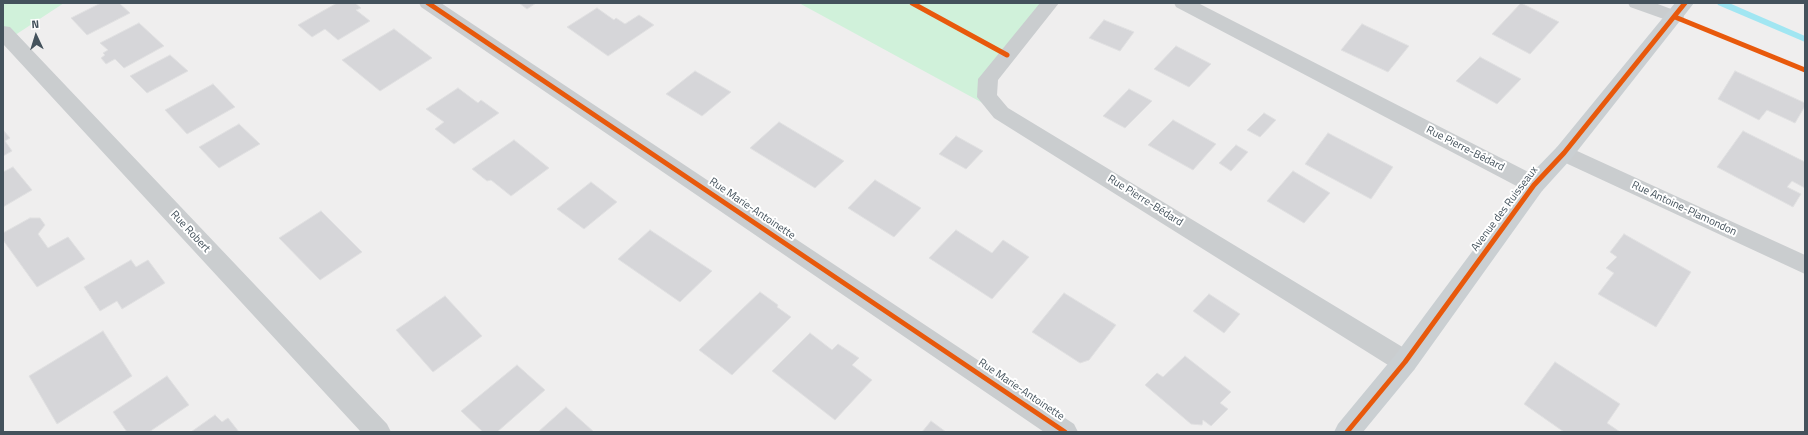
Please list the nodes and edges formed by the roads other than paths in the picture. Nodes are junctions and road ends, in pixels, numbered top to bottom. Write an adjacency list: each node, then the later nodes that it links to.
1 (428, 3): 12 (street, Rue Marie-Antoinette)
2 (1050, 3): 10 (street, Rue Pierre-Bédard)
3 (1183, 3): 8 (street, Rue Pierre-Bédard)
4 (1637, 3): 5 (street)
5 (1680, 10): 7 (street, Avenue des Ruisseaux)
6 (3, 32): 11 (street, Rue Robert)
7 (1564, 153): 8 (street, Avenue des Ruisseaux); 9 (street, Rue Antoine-Plamondon)
8 (1534, 185): 10 (street, Avenue des Ruisseaux)
9 (1805, 265)
10 (1405, 362): 13 (street, Avenue des Ruisseaux)
11 (378, 432)
12 (1065, 432)
13 (1347, 432)

